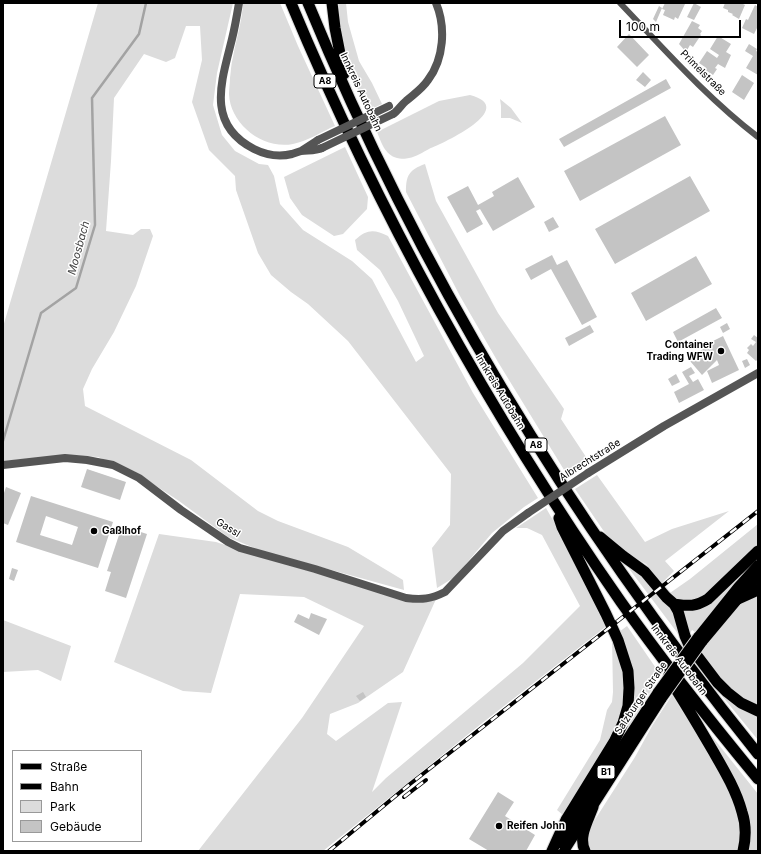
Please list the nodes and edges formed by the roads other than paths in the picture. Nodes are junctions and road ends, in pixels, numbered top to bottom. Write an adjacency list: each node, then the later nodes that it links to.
1 (239, 3): 10 (street)
2 (291, 3): 13 (highway, Innkreis Autobahn / A8)
3 (308, 3): 7 (highway, Innkreis Autobahn / A8)
4 (332, 3): 7 (highway)
5 (436, 3): 8 (street)
6 (620, 3): 9 (street, Primelstraße)
7 (349, 96): 14 (highway, Innkreis Autobahn / A8)
8 (406, 101): 10 (street, bridge); 10 (street, bridge)
9 (758, 137)
10 (320, 144)
11 (758, 373): 18 (street, Albrechtstraße, bridge)
12 (3, 465): 18 (street, Gassl)
13 (555, 504): 23 (highway, Innkreis Autobahn / A8); 29 (highway)
14 (589, 527): 21 (highway); 26 (highway, Innkreis Autobahn / A8)
15 (758, 552): 21 (highway)
16 (758, 565): 22 (main road, Salzburger Straße / B1)
17 (758, 576): 20 (main road, Salzburger Straße / B1)
18 (450, 587)
19 (758, 590): 20 (highway)
20 (738, 599): 22 (main road, Salzburger Straße / B1)
21 (674, 604): 25 (highway)
22 (700, 640): 24 (main road, Salzburger Straße / B1, bridge)
23 (666, 663): 27 (highway, Innkreis Autobahn / A8); 32 (highway)
24 (660, 695): 28 (main road, Salzburger Straße / B1); 29 (main road, Salzburger Straße / B1)
25 (758, 711)
26 (758, 754)
27 (758, 779)
28 (593, 807): 30 (main road, Salzburger Straße / B1); 31 (highway)
29 (553, 851)
30 (564, 851)
31 (585, 851)
32 (743, 851)

